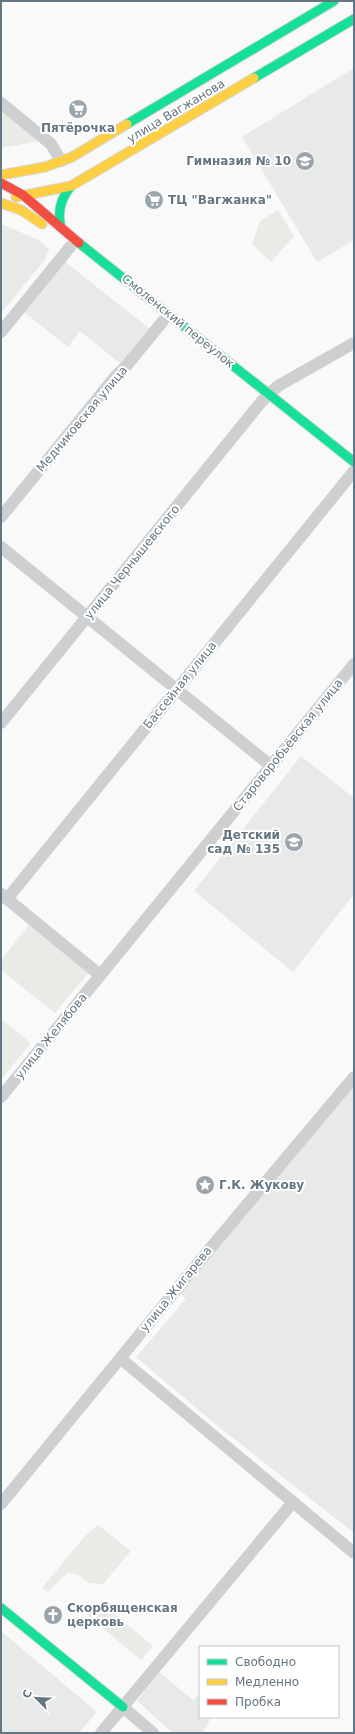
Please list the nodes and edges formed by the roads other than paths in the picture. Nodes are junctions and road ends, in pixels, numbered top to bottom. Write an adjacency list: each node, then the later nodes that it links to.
1 (334, 1): 4 (main road, улица Вагжанова)
2 (354, 19): 7 (main road, улица Вагжанова)
3 (1, 103): 4 (street)
4 (67, 159): 5 (main road, улица Вагжанова); 8 (main road)
5 (1, 175)
6 (1, 183): 9 (main road, Смоленский переулок)
7 (70, 186): 8 (main road, улица Вагжанова); 13 (main road)
8 (44, 192): 9 (main road, улица Вагжанова); 12 (main road)
9 (23, 195): 10 (main road, улица Вагжанова); 12 (main road, Смоленский переулок)
10 (1, 198)
11 (1, 203): 14 (main road, Смоленский переулок)
12 (42, 210): 13 (main road, Смоленский переулок); 14 (main road)
13 (61, 228): 19 (main road, Смоленский переулок)
14 (60, 239): 15 (main road, Смоленский переулок); 16 (street)
15 (163, 321): 18 (main road, Смоленский переулок); 21 (street, Медниковская улица)
16 (1, 332)
17 (354, 343): 19 (street, улица Чернышевского)
18 (222, 369)
19 (264, 400): 20 (main road, Смоленский переулок); 23 (street, улица Чернышевского)
20 (352, 470): 25 (street, Бассейная улица)
21 (1, 517)
22 (1, 546): 23 (street)
23 (87, 617): 25 (street); 26 (street, улица Чернышевского)
24 (354, 664): 27 (street, Староворобьёвская улица)
25 (177, 689): 27 (street); 28 (street, Бассейная улица)
26 (1, 723)
27 (270, 766): 29 (street, Староворобьёвская улица)
28 (4, 896): 29 (street)
29 (100, 975): 31 (street, улица Желябова)
30 (354, 1076): 32 (street, улица Жигарева)
31 (1, 1097)
32 (120, 1358): 33 (street); 34 (street, улица Жигарева)
33 (293, 1502): 35 (street); 37 (street)
34 (1, 1504)
35 (354, 1553)
36 (1, 1608): 37 (main road)
37 (123, 1707): 38 (street); 39 (street)
38 (101, 1733)
39 (153, 1733)

